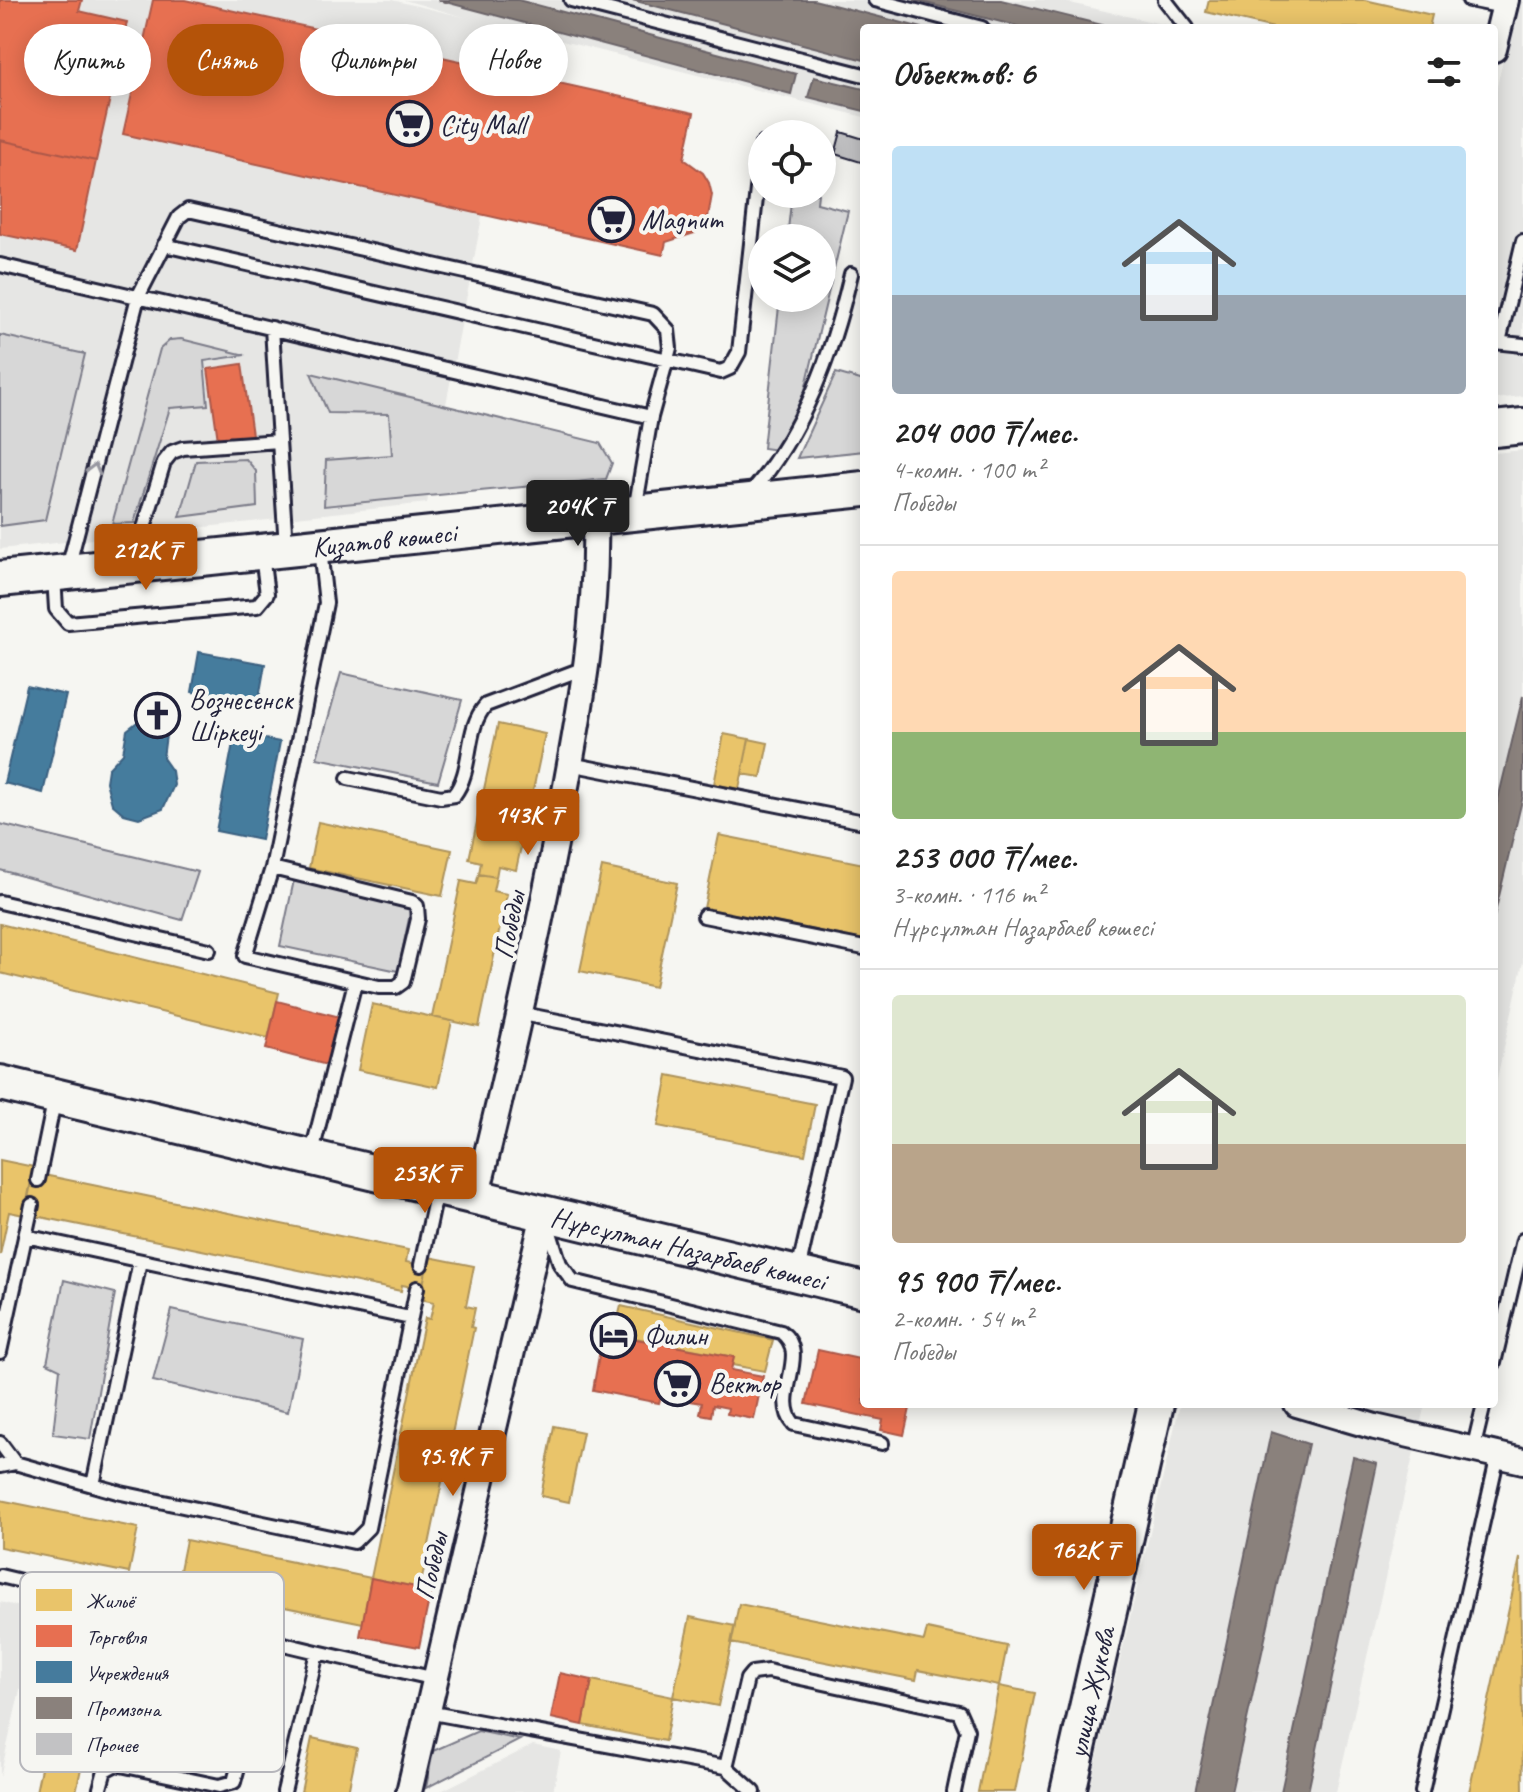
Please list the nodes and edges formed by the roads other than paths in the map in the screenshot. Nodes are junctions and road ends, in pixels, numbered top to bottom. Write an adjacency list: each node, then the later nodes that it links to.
1 (571, 0): 9 (lane)
2 (875, 0): 6 (lane)
3 (1165, 0): 7 (lane)
4 (1469, 0): 5 (lane)
5 (1505, 4): 8 (street)
6 (967, 24)
7 (1184, 24)
8 (1498, 33)
9 (860, 74)
10 (754, 208): 20 (lane)
11 (1523, 241): 17 (lane)
12 (164, 245): 15 (lane); 20 (lane); 20 (lane)
13 (0, 265): 15 (lane)
14 (851, 274): 26 (lane)
15 (138, 297): 16 (lane); 31 (lane, one-way to 15)
16 (272, 328): 21 (lane); 24 (lane)
17 (1498, 338)
18 (1498, 342): 19 (lane)
19 (1523, 345)
20 (666, 362): 21 (lane)
21 (651, 417): 27 (lane)
22 (1523, 426): 23 (main road)
23 (1498, 429)
24 (279, 441): 29 (lane); 30 (lane)
25 (860, 489): 26 (main road, Кизатов көшесі)
26 (744, 502): 27 (main road, Кизатов көшесі)
27 (634, 513): 28 (main road, Кизатов көшесі)
28 (595, 517): 29 (main road, Кизатов көшесі); 33 (street, Победы)
29 (289, 549): 30 (main road, Кизатов көшесі); 31 (lane); 37 (lane)
30 (133, 565): 31 (main road, Кизатов көшесі)
31 (60, 572): 32 (main road, Кизатов көшесі)
32 (0, 579)
33 (589, 666): 34 (street, Победы); 35 (lane)
34 (570, 764): 36 (lane); 43 (street, Победы)
35 (348, 778)
36 (860, 821)
37 (272, 868): 42 (lane); 42 (lane)
38 (0, 902): 41 (lane)
39 (704, 916): 40 (lane)
40 (860, 947)
41 (209, 950)
42 (355, 982): 46 (lane)
43 (523, 1014): 49 (street, Победы); 56 (lane)
44 (0, 1083): 45 (main road, Нұрсұлтан Назарбаев көшесі)
45 (55, 1097): 46 (main road, Нұрсұлтан Назарбаев көшесі); 47 (lane)
46 (311, 1156): 48 (main road, Нұрсұлтан Назарбаев көшесі)
47 (38, 1180)
48 (438, 1189): 49 (main road, Нұрсұлтан Назарбаев көшесі); 55 (lane)
49 (476, 1198): 51 (main road, Нұрсұлтан Назарбаев көшесі)
50 (32, 1205): 52 (lane)
51 (544, 1214): 56 (main road, Нұрсұлтан Назарбаев көшесі); 66 (lane); 77 (street, Победы)
52 (25, 1236): 54 (lane); 61 (lane)
53 (1523, 1240): 60 (lane)
54 (140, 1261): 59 (lane); 72 (lane)
55 (421, 1265)
56 (798, 1274): 58 (main road, Нұрсұлтан Назарбаев көшесі)
57 (417, 1288): 59 (lane)
58 (860, 1289)
59 (410, 1318): 72 (lane)
60 (1498, 1346)
61 (0, 1352)
62 (1155, 1408): 88 (main road, улица Жукова)
63 (1311, 1408): 67 (street)
64 (1483, 1408): 67 (lane)
65 (0, 1443): 70 (lane)
66 (882, 1443)
67 (1473, 1450): 68 (street)
68 (1498, 1455): 69 (street); 89 (lane)
69 (1523, 1461)
70 (15, 1463): 71 (lane); 72 (lane)
71 (0, 1466)
72 (93, 1485)
73 (0, 1576): 74 (lane)
74 (20, 1581)
75 (284, 1643): 76 (lane)
76 (317, 1652): 77 (lane); 84 (lane)
77 (436, 1679): 78 (street, Победы)
78 (427, 1712): 79 (lane); 85 (street, Победы)
79 (726, 1767): 86 (lane); 87 (lane)
80 (104, 1772): 83 (lane)
81 (153, 1772): 82 (lane)
82 (239, 1772)
83 (99, 1792)
84 (284, 1792)
85 (409, 1792)
86 (754, 1792)
87 (954, 1792)
88 (1068, 1792)
89 (1422, 1792)

